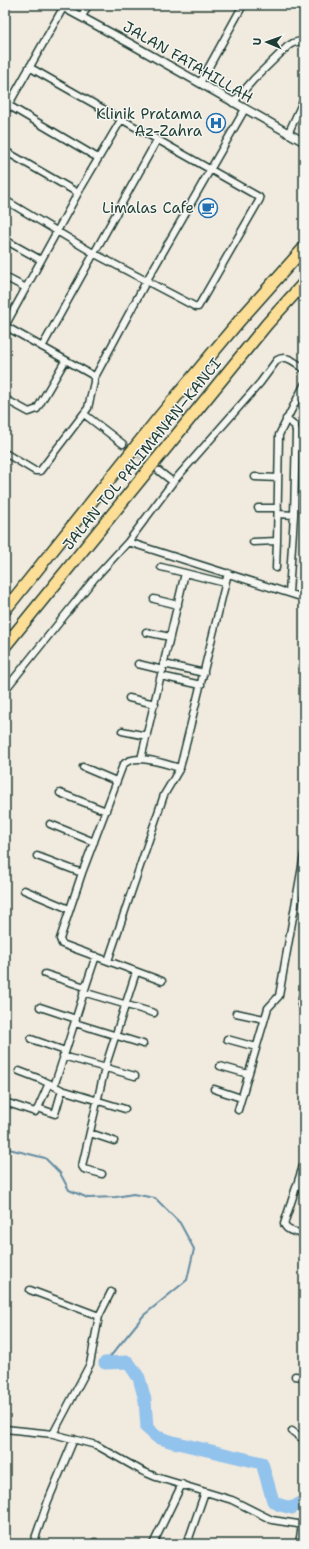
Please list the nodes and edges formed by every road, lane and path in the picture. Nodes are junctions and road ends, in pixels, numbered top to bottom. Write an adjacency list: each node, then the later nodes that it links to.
1 (88, 5): 4 (street)
2 (243, 5): 7 (street)
3 (61, 6): 4 (street, JALAN FATAHILLAH); 6 (street)
4 (82, 17): 7 (street, JALAN FATAHILLAH)
5 (304, 40): 10 (street)
6 (28, 67): 11 (street); 13 (street)
7 (200, 83): 10 (street, JALAN FATAHILLAH)
8 (5, 96): 11 (street)
9 (304, 99): 14 (street)
10 (233, 102): 12 (street, JALAN FATAHILLAH)
11 (8, 105): 18 (street)
12 (245, 109): 14 (street, JALAN FATAHILLAH); 19 (street)
13 (121, 120): 15 (street); 18 (street)
14 (288, 134): 16 (street, JALAN FATAHILLAH)
15 (157, 140): 19 (street); 25 (street)
16 (304, 142)
17 (5, 151): 20 (street)
18 (98, 158): 20 (street)
19 (210, 169): 28 (street); 28 (street)
20 (78, 193): 22 (street)
21 (5, 200): 22 (street)
22 (58, 231): 25 (street); 26 (street)
23 (5, 240): 26 (street)
24 (304, 248): 60 (highway, JALAN TOL PALIMANAN–KANCI)
25 (95, 254): 28 (street); 31 (street)
26 (41, 260): 30 (street)
27 (5, 277): 30 (street)
28 (147, 280): 34 (street)
29 (304, 283): 63 (highway, JALAN TOL PALIMANAN–KANCI)
30 (26, 288): 31 (street)
31 (42, 347): 32 (street)
32 (65, 361): 34 (street); 36 (street)
33 (304, 369): 44 (street)
34 (94, 376): 37 (street)
35 (304, 385): 38 (street)
36 (5, 399)
37 (84, 414): 39 (street); 40 (street)
38 (286, 419): 43 (street); 47 (street)
39 (123, 444)
40 (5, 454)
41 (159, 471): 44 (street)
42 (256, 477): 43 (street)
43 (278, 478): 46 (street)
44 (173, 482): 49 (street)
45 (258, 508): 46 (street)
46 (278, 511): 47 (street); 48 (street)
47 (294, 515): 56 (street)
48 (276, 541): 50 (street); 52 (street)
49 (128, 542): 54 (street); 68 (street)
50 (253, 542)
51 (161, 567): 53 (street)
52 (276, 568)
53 (185, 573): 55 (street); 59 (street)
54 (228, 573): 55 (street); 56 (street)
55 (225, 583): 66 (street)
56 (289, 593): 57 (street)
57 (304, 598)
58 (154, 599): 59 (street)
59 (178, 605): 62 (street)
60 (5, 610)
61 (146, 632): 62 (street)
62 (170, 637): 65 (street)
63 (5, 646)
64 (138, 664): 65 (street)
65 (163, 670): 66 (street); 67 (street); 70 (street)
66 (204, 673): 67 (street)
67 (201, 686): 75 (street)
68 (5, 690)
69 (130, 698): 70 (street)
70 (155, 704): 72 (street)
71 (122, 731): 72 (street)
72 (147, 736): 73 (street)
73 (142, 759): 75 (street); 76 (street)
74 (84, 767): 76 (street)
75 (180, 768): 87 (street)
76 (116, 781): 78 (street)
77 (60, 793): 78 (street)
78 (106, 811): 80 (street)
79 (50, 824): 80 (street)
80 (94, 842): 83 (street)
81 (304, 855): 98 (street)
82 (37, 856): 83 (street)
83 (82, 873): 85 (street)
84 (24, 890): 85 (street)
85 (69, 908): 86 (street)
86 (96, 956): 87 (street); 92 (street)
87 (108, 961): 88 (street)
88 (136, 972): 90 (street); 93 (street)
89 (45, 974): 92 (street)
90 (162, 981)
91 (304, 986): 94 (street)
92 (84, 989): 93 (street); 99 (street)
93 (125, 1005): 97 (street); 100 (street)
94 (301, 1005)
95 (40, 1007): 99 (street)
96 (236, 1012): 98 (street)
97 (154, 1013)
98 (264, 1019): 104 (street)
99 (75, 1021): 100 (street); 105 (street)
100 (115, 1036): 103 (street); 107 (street)
101 (31, 1039): 105 (street)
102 (227, 1039): 104 (street)
103 (143, 1044)
104 (256, 1047): 109 (street)
105 (64, 1054): 107 (street); 111 (street)
106 (220, 1066): 109 (street)
107 (105, 1068): 110 (street); 115 (street)
108 (19, 1071): 111 (street)
109 (248, 1074): 114 (street)
110 (135, 1076)
111 (51, 1085): 113 (street); 117 (street)
112 (214, 1089): 114 (street)
113 (62, 1090): 115 (street); 117 (street)
114 (241, 1098): 119 (street)
115 (98, 1100): 118 (street); 120 (street)
116 (5, 1102): 117 (street)
117 (38, 1108)
118 (125, 1109)
119 (238, 1110)
120 (90, 1133): 121 (street); 123 (street)
121 (114, 1140)
122 (304, 1163): 124 (street)
123 (102, 1174)
124 (304, 1234)
125 (30, 1290): 127 (street)
126 (111, 1292): 127 (street)
127 (100, 1316): 132 (street)
128 (295, 1376): 129 (street)
129 (304, 1377)
130 (5, 1429): 132 (street)
131 (292, 1431): 134 (street)
132 (53, 1434): 133 (street)
133 (74, 1438): 135 (street); 138 (street)
134 (304, 1440)
135 (182, 1484): 136 (street); 139 (street)
136 (205, 1492): 137 (street); 140 (street)
137 (303, 1525): 141 (street)
138 (33, 1544)
139 (153, 1544)
140 (187, 1544)
141 (299, 1544)

